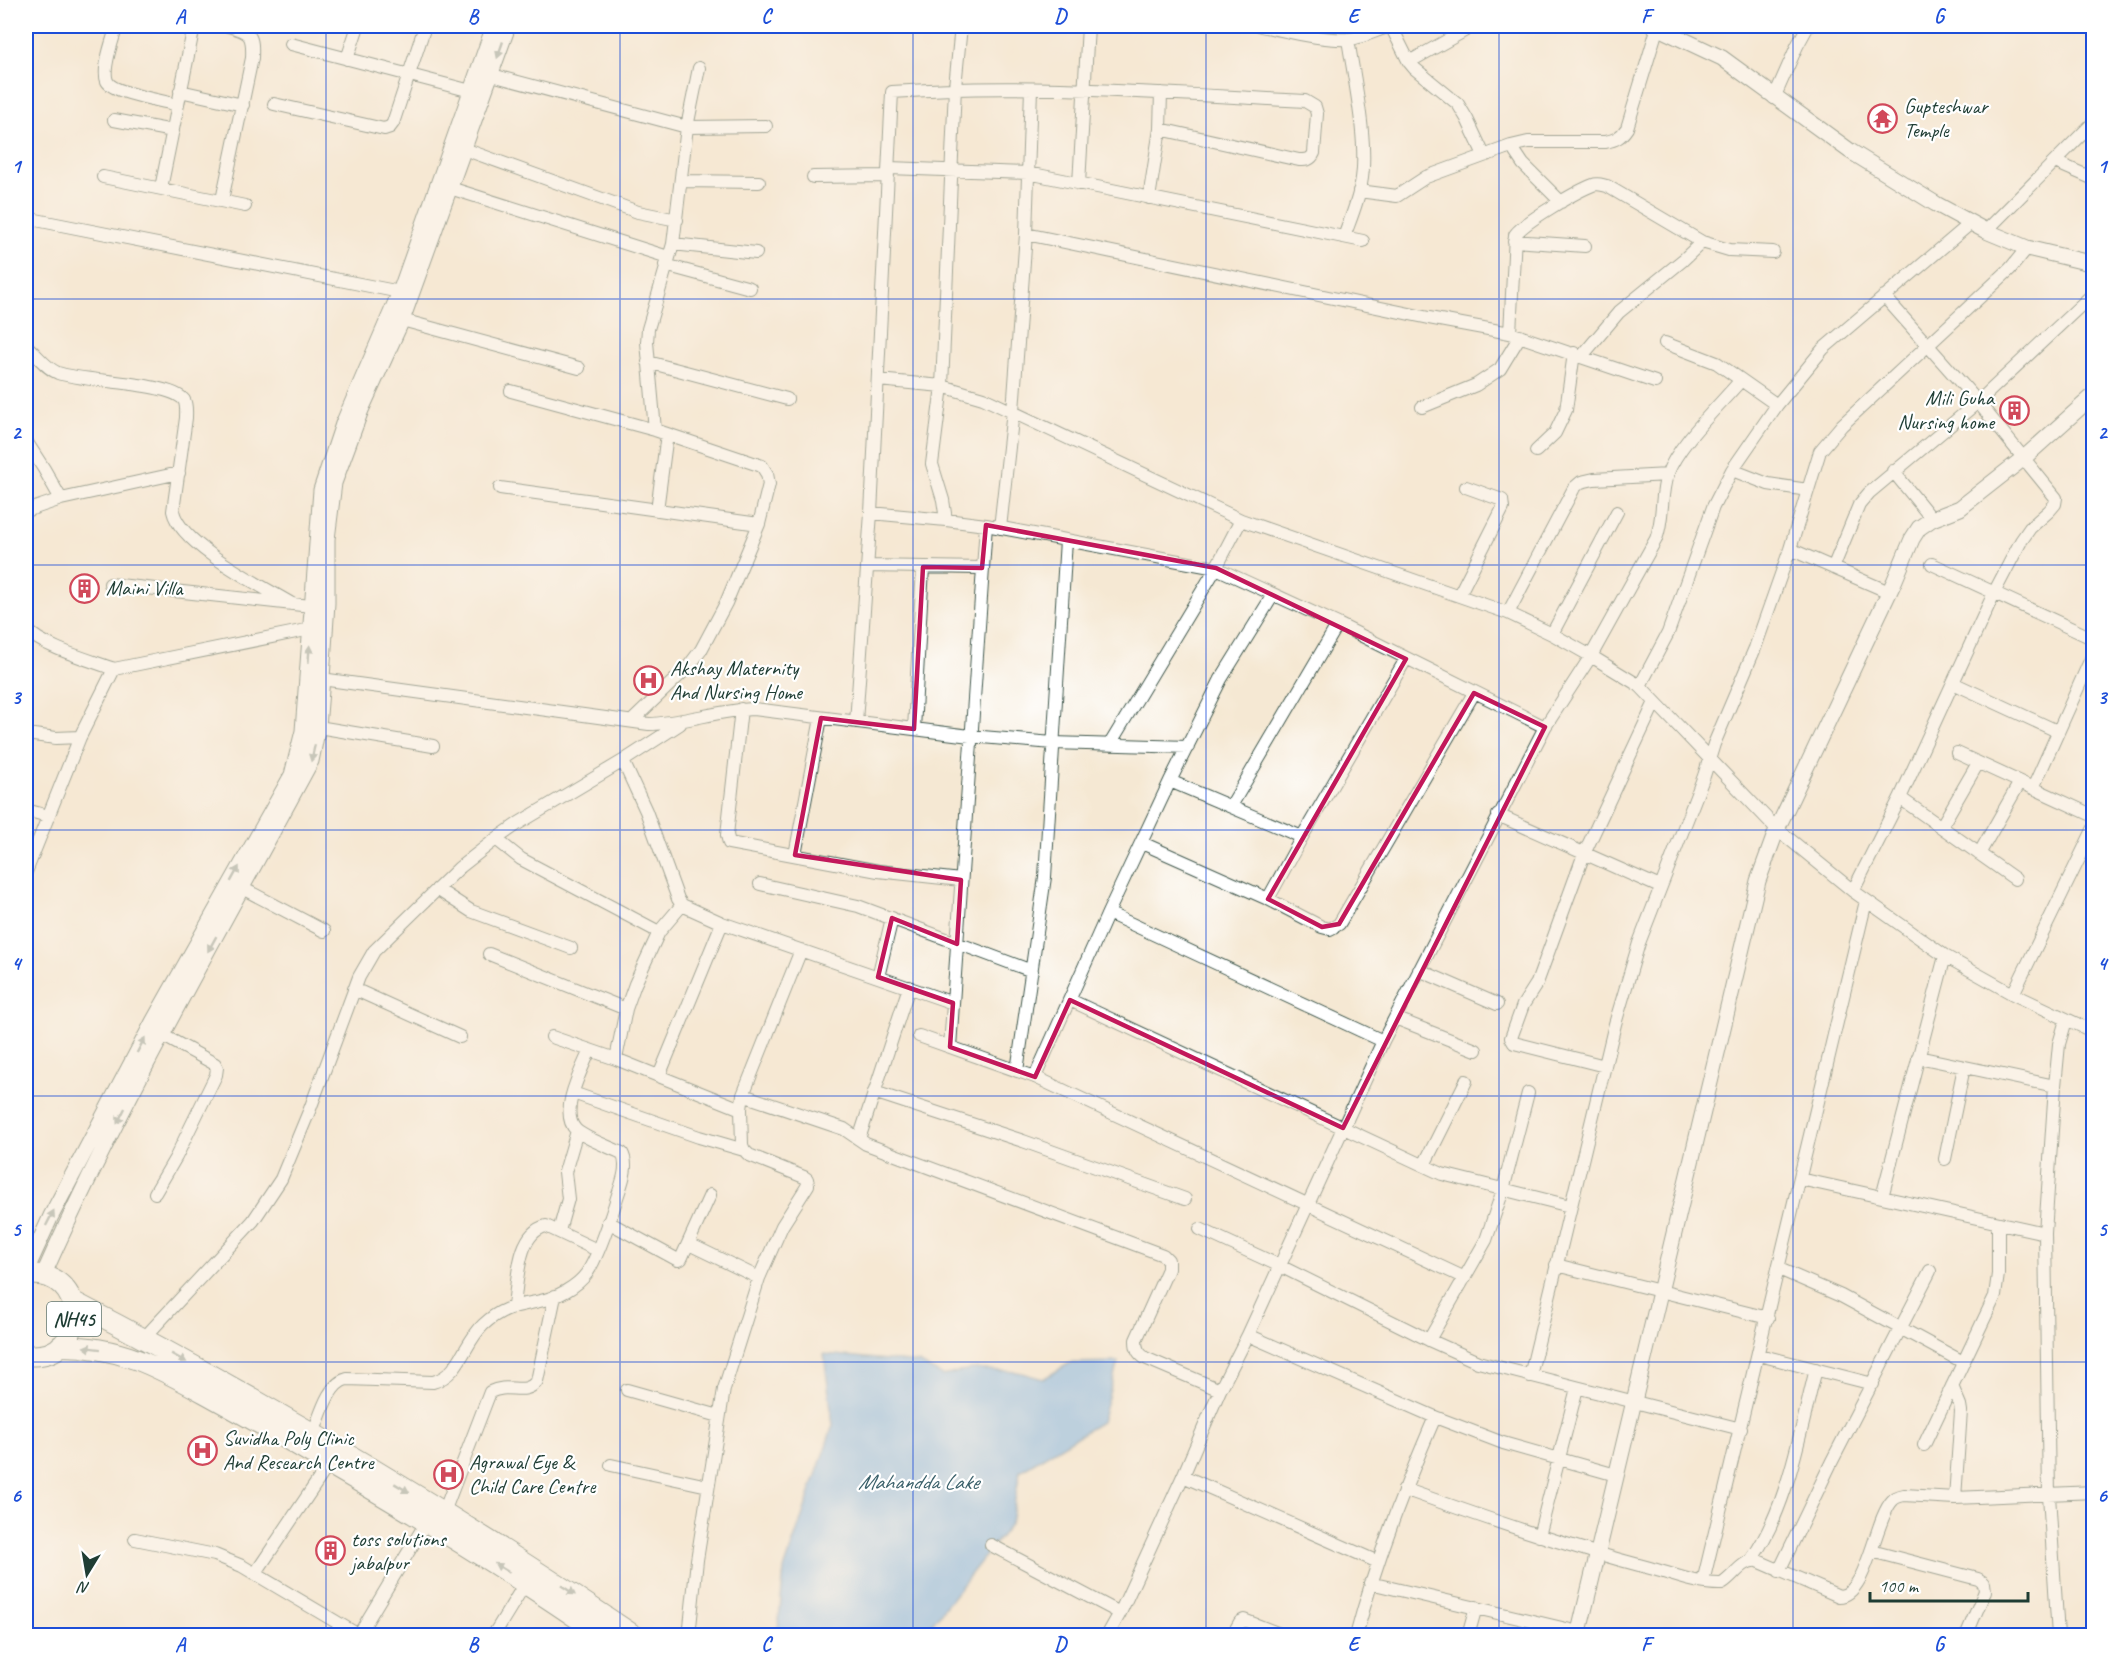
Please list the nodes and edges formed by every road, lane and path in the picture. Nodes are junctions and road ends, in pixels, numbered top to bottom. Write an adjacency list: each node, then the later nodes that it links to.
1 (117, 26): 31 (street)
2 (194, 26): 25 (street)
3 (228, 26): 32 (street)
4 (358, 26): 18 (street)
5 (425, 26): 21 (street)
6 (494, 26): 26 (street)
7 (508, 26): 22 (street, one-way to 22)
8 (961, 26): 23 (street)
9 (1088, 26): 27 (street)
10 (1262, 26): 15 (street)
11 (1391, 26): 16 (street); 19 (street)
12 (1473, 26): 19 (street)
13 (1656, 26): 29 (street); 39 (street)
14 (1808, 26): 29 (street)
15 (1307, 30): 16 (street)
16 (1348, 39): 54 (street)
17 (291, 44): 18 (street)
18 (347, 59): 21 (street)
19 (1409, 62): 41 (street)
20 (699, 68): 36 (street)
21 (408, 75): 26 (street); 30 (street)
22 (492, 75): 26 (street); 36 (street); 40 (street)
23 (955, 87): 24 (street); 43 (street); 44 (street)
24 (1031, 89): 27 (street); 45 (street)
25 (180, 91): 31 (street); 32 (street)
26 (471, 91): 76 (street)
27 (1085, 91): 28 (street); 51 (street)
28 (1161, 93): 37 (street); 37 (street)
29 (1774, 98): 61 (street)
30 (274, 104)
31 (178, 105): 38 (street)
32 (243, 105): 56 (street)
33 (114, 120): 38 (street)
34 (2094, 122): 42 (street)
35 (766, 126): 36 (street)
36 (687, 127): 49 (street)
37 (1160, 129): 55 (street)
38 (172, 131): 52 (street)
39 (1511, 146): 41 (street); 57 (street)
40 (464, 149): 53 (street); 60 (street)
41 (1484, 155): 54 (street)
42 (2055, 162): 48 (street); 62 (street)
43 (952, 169): 44 (street); 45 (street); 90 (street)
44 (889, 172): 47 (street); 87 (street)
45 (1028, 173): 51 (street); 63 (street)
46 (103, 177): 52 (street)
47 (813, 177)
48 (2094, 179)
49 (681, 181): 50 (street); 60 (street)
50 (759, 182)
51 (1079, 184): 55 (street)
52 (161, 188): 56 (street)
53 (450, 188): 73 (street); 79 (street)
54 (1359, 191): 64 (street)
55 (1149, 198): 64 (street)
56 (222, 200): 58 (street)
57 (1561, 202): 66 (street); 67 (street)
58 (245, 206)
59 (36, 220): 76 (street)
60 (676, 220): 68 (street)
61 (1971, 223): 62 (street); 78 (street)
62 (1986, 231): 70 (street)
63 (1026, 234): 80 (street); 97 (street)
64 (1344, 237): 65 (street)
65 (1363, 241)
66 (1514, 241): 69 (street); 80 (street)
67 (1702, 242): 71 (street); 84 (street)
68 (673, 244): 72 (street); 73 (street)
69 (1585, 246)
70 (2027, 248): 74 (street); 82 (street)
71 (1773, 252)
72 (756, 254)
73 (667, 261): 75 (street); 85 (street)
74 (2094, 264)
75 (750, 288)
76 (400, 292): 134 (street)
77 (2094, 293): 94 (street)
78 (1884, 296): 82 (street); 95 (street)
79 (402, 320): 86 (street); 134 (street)
80 (1515, 334): 84 (street); 96 (street)
81 (1665, 343): 88 (street)
82 (1928, 345): 94 (street); 108 (street)
83 (26, 346): 104 (street)
84 (1578, 355): 89 (street); 100 (street)
85 (648, 362): 93 (street); 98 (street)
86 (579, 368)
87 (878, 380): 90 (street); 113 (street)
88 (1741, 380): 95 (street); 105 (street)
89 (1655, 382)
90 (942, 386): 97 (street); 115 (street)
91 (511, 391): 98 (street)
92 (2094, 396): 101 (street)
93 (787, 399)
94 (1978, 402): 101 (street); 103 (street)
95 (1777, 405): 102 (street)
96 (1422, 407)
97 (1013, 411): 116 (street); 119 (street)
98 (661, 432): 110 (street); 117 (street)
99 (26, 441): 109 (street)
100 (1536, 451)
101 (2025, 457): 114 (street); 129 (street)
102 (1732, 470): 108 (street); 147 (street)
103 (1893, 471): 114 (street); 127 (street)
104 (179, 473): 109 (street); 133 (street)
105 (1668, 475): 135 (street); 142 (street)
106 (1466, 487): 132 (street)
107 (500, 488): 110 (street)
108 (1808, 490): 121 (street)
109 (61, 499): 111 (street)
110 (657, 510): 117 (street)
111 (26, 512)
112 (1617, 512): 139 (street)
113 (872, 513): 115 (street); 123 (street)
114 (1932, 519): 130 (street)
115 (946, 520): 118 (street)
116 (1241, 520): 126 (street); 132 (street)
117 (759, 524): 152 (street)
118 (986, 525): 119 (street); 125 (street)
119 (1000, 528): 120 (street)
120 (1066, 540): 126 (street); 162 (street)
121 (1790, 549): 127 (street); 167 (street)
122 (1932, 564): 129 (street)
123 (868, 566): 124 (street); 154 (street)
124 (923, 567): 125 (street); 157 (street)
125 (982, 568): 160 (street)
126 (1216, 568): 131 (street); 163 (street)
127 (1833, 568): 130 (street)
128 (110, 584): 133 (street)
129 (1995, 591): 140 (street); 146 (street)
130 (1889, 592): 181 (street)
131 (1273, 595): 136 (street); 165 (street)
132 (1459, 596): 135 (street)
133 (292, 604): 134 (street)
134 (320, 607): 138 (street)
135 (1508, 613): 139 (street)
136 (1338, 624): 143 (street); 174 (street)
137 (26, 629): 144 (street)
138 (318, 629): 144 (street); 145 (street)
139 (1552, 634): 142 (street)
140 (2094, 639)
141 (2094, 652): 158 (street)
142 (1591, 656): 147 (street); 156 (street)
143 (1407, 659): 148 (street); 182 (street)
144 (114, 669): 161 (street)
145 (315, 678): 152 (street); 155 (street); 269 (street, one-way to 145)
146 (1953, 683): 158 (street); 173 (street)
147 (1640, 686): 149 (street)
148 (1474, 693): 156 (street); 196 (street)
149 (1655, 702): 167 (street); 185 (street)
150 (741, 709): 151 (street); 153 (street); 187 (street)
151 (821, 718): 154 (street); 187 (street)
152 (632, 721): 153 (street)
153 (684, 721): 168 (street)
154 (856, 722): 157 (street)
155 (318, 727): 164 (street); 193 (street, one-way to 193)
156 (1545, 728): 176 (street)
157 (914, 729): 160 (street)
158 (2057, 731): 172 (street)
159 (26, 734): 161 (street)
160 (970, 736): 162 (street); 190 (street)
161 (80, 737): 177 (street)
162 (1053, 743): 163 (street); 210 (street)
163 (1110, 744): 165 (street)
164 (434, 746)
165 (1188, 747): 170 (street)
166 (1957, 753): 169 (street)
167 (1710, 758): 181 (street); 192 (street)
168 (623, 761): 183 (street); 198 (street)
169 (1978, 763): 171 (street); 179 (street)
170 (1170, 781): 174 (street); 184 (street)
171 (2020, 782): 172 (street); 186 (street)
172 (2033, 788): 178 (street)
173 (1900, 798): 179 (street); 195 (street)
174 (1231, 806): 182 (street)
175 (26, 810): 177 (street)
176 (1498, 815): 185 (street); 209 (street)
177 (48, 816): 188 (street)
178 (2094, 816)
179 (1941, 827): 186 (street)
180 (2094, 828): 214 (street)
181 (1777, 829): 195 (street); 272 (street)
182 (1302, 837): 196 (street)
183 (496, 839): 194 (street); 203 (street)
184 (1142, 843): 196 (street); 199 (street)
185 (1584, 854): 192 (street); 232 (street)
186 (1979, 854): 189 (street)
187 (795, 855): 190 (street)
188 (26, 872)
189 (2015, 879)
190 (961, 880): 204 (street)
191 (760, 884): 200 (street)
192 (1660, 887): 232 (street)
193 (242, 888): 202 (street); 222 (street, one-way to 222)
194 (437, 889): 205 (street); 213 (street)
195 (1853, 891): 197 (street)
196 (1268, 899)
197 (1866, 901): 208 (street); 250 (street)
198 (682, 905): 201 (street); 203 (street)
199 (1108, 913): 215 (street); 226 (street)
200 (892, 918): 204 (street); 211 (street)
201 (722, 923): 206 (street); 235 (street)
202 (324, 931)
203 (659, 932): 218 (street)
204 (957, 944): 210 (street); 216 (street)
205 (571, 948)
206 (801, 950): 211 (street); 242 (street)
207 (489, 954): 218 (street)
208 (1945, 956): 214 (street); 230 (street)
209 (1419, 970): 217 (street); 219 (street)
210 (1032, 971): 234 (street)
211 (878, 976): 212 (street)
212 (909, 987): 216 (street); 239 (street)
213 (354, 989): 224 (street); 279 (street)
214 (2013, 994): 220 (street)
215 (1070, 1000): 236 (street); 244 (street)
216 (953, 1003): 227 (street)
217 (1497, 1004)
218 (626, 1009): 231 (street)
219 (1395, 1018): 226 (street); 229 (street)
220 (2066, 1020): 221 (street); 238 (street)
221 (2094, 1032)
222 (162, 1035): 252 (street); 269 (street, one-way to 269)
223 (919, 1036): 227 (street)
224 (459, 1037)
225 (552, 1037): 228 (street)
226 (1383, 1041): 244 (street)
227 (950, 1047): 234 (street)
228 (590, 1050): 231 (street); 240 (street)
229 (1476, 1050)
230 (1918, 1057): 233 (street); 254 (street)
231 (616, 1059): 235 (street)
232 (1605, 1066): 257 (street)
233 (1964, 1067): 238 (street); 248 (street)
234 (1017, 1071): 236 (street)
235 (659, 1076): 243 (street)
236 (1035, 1077): 256 (street)
237 (1466, 1081): 249 (street)
238 (2055, 1086): 262 (street)
239 (873, 1092): 246 (street); 255 (street)
240 (573, 1093): 245 (street); 247 (street)
241 (1528, 1093): 251 (street)
242 (743, 1095): 243 (street); 246 (street)
243 (741, 1109): 247 (street)
244 (1343, 1128): 249 (street); 256 (street)
245 (577, 1131): 258 (street); 261 (street)
246 (859, 1139): 291 (street)
247 (744, 1150): 270 (street)
248 (1946, 1159)
249 (1424, 1166): 251 (street)
250 (1800, 1179): 254 (street); 267 (street)
251 (1503, 1190): 257 (street); 271 (street)
252 (155, 1193)
253 (710, 1195): 263 (street)
254 (1882, 1197): 259 (street)
255 (1185, 1200)
256 (1306, 1204): 265 (street); 271 (street)
257 (1570, 1206): 266 (street)
258 (608, 1222): 263 (street); 264 (street)
259 (1998, 1222): 262 (street); 284 (street)
260 (1200, 1228): 265 (street)
261 (559, 1231): 264 (street); 275 (street)
262 (2045, 1233): 306 (street)
263 (689, 1244): 270 (street)
264 (597, 1250): 273 (street)
265 (1278, 1265): 278 (street); 280 (street)
266 (1556, 1265): 272 (street); 286 (street)
267 (1779, 1269): 276 (street); 277 (street)
268 (1930, 1271): 277 (street)
269 (31, 1274): 274 (highway, NH45)
270 (759, 1278): 293 (street)
271 (1465, 1278): 280 (street)
272 (1660, 1292): 276 (street); 292 (street)
273 (555, 1296): 275 (street); 308 (street)
274 (72, 1301): 279 (highway, NH45); 281 (highway, NH45)
275 (514, 1305): 296 (street)
276 (1768, 1318): 283 (street)
277 (1902, 1327): 284 (street); 287 (street)
278 (1248, 1335): 291 (street); 294 (street)
279 (144, 1338): 296 (highway, NH45, one-way to 296)
280 (1429, 1340): 286 (street)
281 (60, 1346): 282 (highway, NH45); 299 (highway, NH45, one-way to 281)
282 (26, 1355)
283 (1759, 1355): 285 (street); 295 (street)
284 (1963, 1362): 288 (street)
285 (1816, 1369): 287 (street); 314 (street)
286 (1530, 1376): 289 (street)
287 (1873, 1384): 316 (street)
288 (1952, 1386): 297 (street); 307 (street)
289 (1577, 1388): 292 (street); 298 (street)
290 (627, 1390): 293 (street)
291 (1220, 1390): 302 (street)
292 (1634, 1402): 295 (street); 301 (street)
293 (719, 1416): 303 (street)
294 (1435, 1417): 298 (street); 304 (street)
295 (1741, 1429): 319 (street)
296 (313, 1434): 308 (highway, NH45, one-way to 308)
297 (1924, 1445)
298 (1560, 1460): 301 (street); 309 (street)
299 (329, 1464): 308 (highway, NH45); 317 (street)
300 (611, 1465): 303 (street)
301 (1616, 1475): 313 (street)
302 (1183, 1476): 315 (street); 322 (street)
303 (708, 1486): 328 (street)
304 (1404, 1489): 309 (street); 315 (street)
305 (2094, 1492): 306 (street)
306 (2049, 1495): 307 (street); 335 (street)
307 (1954, 1498): 312 (street)
308 (435, 1517): 318 (highway, NH45, one-way to 308); 324 (street); 327 (highway, NH45, one-way to 327)
309 (1539, 1536): 313 (street)
310 (135, 1539): 317 (street)
311 (991, 1545): 322 (street)
312 (1871, 1551): 316 (street); 334 (street)
313 (1597, 1554): 319 (street); 323 (street)
314 (1751, 1560): 316 (street); 319 (street)
315 (1378, 1562): 320 (street)
316 (1779, 1571)
317 (255, 1574): 324 (street)
318 (526, 1582): 325 (street); 326 (highway, NH45)
319 (1703, 1582)
320 (1370, 1583): 321 (street); 332 (street)
321 (1476, 1607): 323 (street); 333 (street)
322 (1120, 1613): 329 (street)
323 (1578, 1634)
324 (359, 1635)
325 (493, 1635)
326 (603, 1635)
327 (635, 1635)
328 (689, 1635)
329 (1107, 1635)
330 (1232, 1635): 331 (street)
331 (1285, 1635)
332 (1356, 1635)
333 (1468, 1635)
334 (1966, 1635)
335 (2058, 1635)

